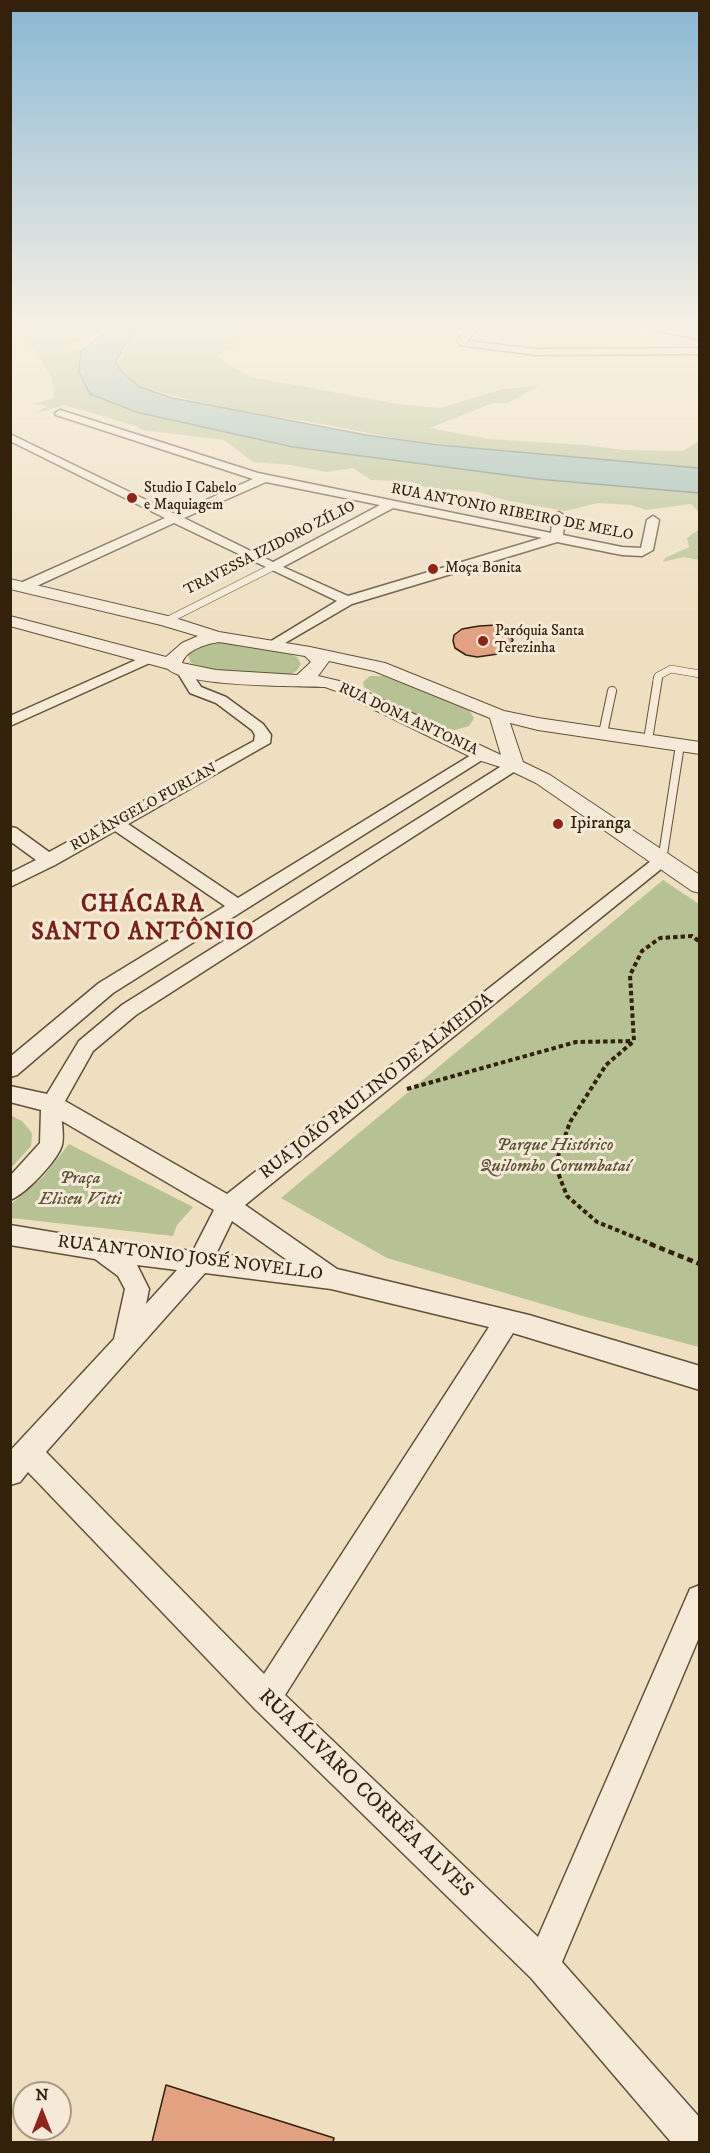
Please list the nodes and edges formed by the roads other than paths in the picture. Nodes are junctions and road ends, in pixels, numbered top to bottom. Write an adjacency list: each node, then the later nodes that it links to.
1 (105, 427): 3 (street, RUA ANTONIO RIBEIRO DE MELO)
2 (10, 437): 6 (street)
3 (264, 478): 4 (street, RUA ANTONIO RIBEIRO DE MELO); 6 (street)
4 (389, 505): 8 (street, RUA ANTONIO RIBEIRO DE MELO); 9 (street, TRAVESSA IZIDORO ZÍLIO)
5 (559, 516): 8 (street)
6 (175, 519): 9 (street); 10 (street)
7 (653, 520): 8 (street, RUA ANTONIO RIBEIRO DE MELO)
8 (556, 538): 11 (street)
9 (273, 567): 11 (street); 13 (lane, TRAVESSA IZIDORO ZÍLIO)
10 (17, 585): 13 (street)
11 (347, 601): 15 (street)
12 (10, 621): 17 (street, RUA DONA ANTONIA)
13 (166, 621): 14 (street)
14 (219, 637): 15 (street); 18 (street)
15 (273, 646): 16 (street)
16 (310, 652): 19 (street); 22 (street)
17 (147, 659): 18 (street, RUA DONA ANTONIA); 27 (street)
18 (178, 668): 21 (street, RUA DONA ANTONIA); 25 (street)
19 (384, 669): 23 (street); 26 (street)
20 (699, 674): 29 (lane)
21 (225, 676): 22 (street, RUA DONA ANTONIA); 25 (street)
22 (301, 681): 23 (street, RUA DONA ANTONIA)
23 (342, 687): 32 (street, RUA DONA ANTONIA)
24 (612, 691): 28 (lane)
25 (221, 700): 34 (street, RUA ÂNGELO FURLAN)
26 (498, 716): 28 (street); 33 (street)
27 (10, 722)
28 (603, 733): 29 (street)
29 (648, 740): 30 (street)
30 (680, 745): 31 (street); 37 (lane)
31 (699, 748)
32 (482, 754): 33 (street, RUA DONA ANTONIA); 40 (street)
33 (514, 765): 37 (street, RUA DONA ANTONIA); 43 (street)
34 (117, 824): 36 (street, RUA ÂNGELO FURLAN); 40 (street)
35 (10, 832): 36 (street)
36 (49, 861): 38 (street, RUA ÂNGELO FURLAN)
37 (662, 861): 39 (street, RUA DONA ANTONIA); 45 (street, RUA JOÃO PAULINO DE ALMEIDA)
38 (10, 881)
39 (699, 886)
40 (238, 906): 41 (street)
41 (10, 1070)
42 (10, 1095): 43 (street, RUA ANTONIO JOSÉ NOVELLO)
43 (52, 1104): 44 (street); 45 (street, RUA ANTONIO JOSÉ NOVELLO)
44 (10, 1191)
45 (228, 1206): 48 (street, RUA JOÃO PAULINO DE ALMEIDA); 49 (street, RUA ANTONIO JOSÉ NOVELLO)
46 (10, 1235): 47 (street, RUA ANTONIO JOSÉ NOVELLO)
47 (100, 1250): 48 (street, RUA ANTONIO JOSÉ NOVELLO); 51 (street, RUA JOÃO PAULINO DE ALMEIDA)
48 (199, 1263): 49 (street, RUA ANTONIO JOSÉ NOVELLO); 51 (street, RUA JOÃO PAULINO DE ALMEIDA)
49 (331, 1278): 50 (street)
50 (507, 1321): 52 (street); 55 (street)
51 (126, 1342): 53 (street, RUA JOÃO PAULINO DE ALMEIDA)
52 (699, 1378)
53 (19, 1462): 55 (street, RUA ÁLVARO CORRÊA ALVES)
54 (699, 1599): 56 (street)
55 (266, 1698): 56 (street, RUA ÁLVARO CORRÊA ALVES)
56 (543, 1966): 57 (street, RUA ÁLVARO CORRÊA ALVES)
57 (695, 2142)

